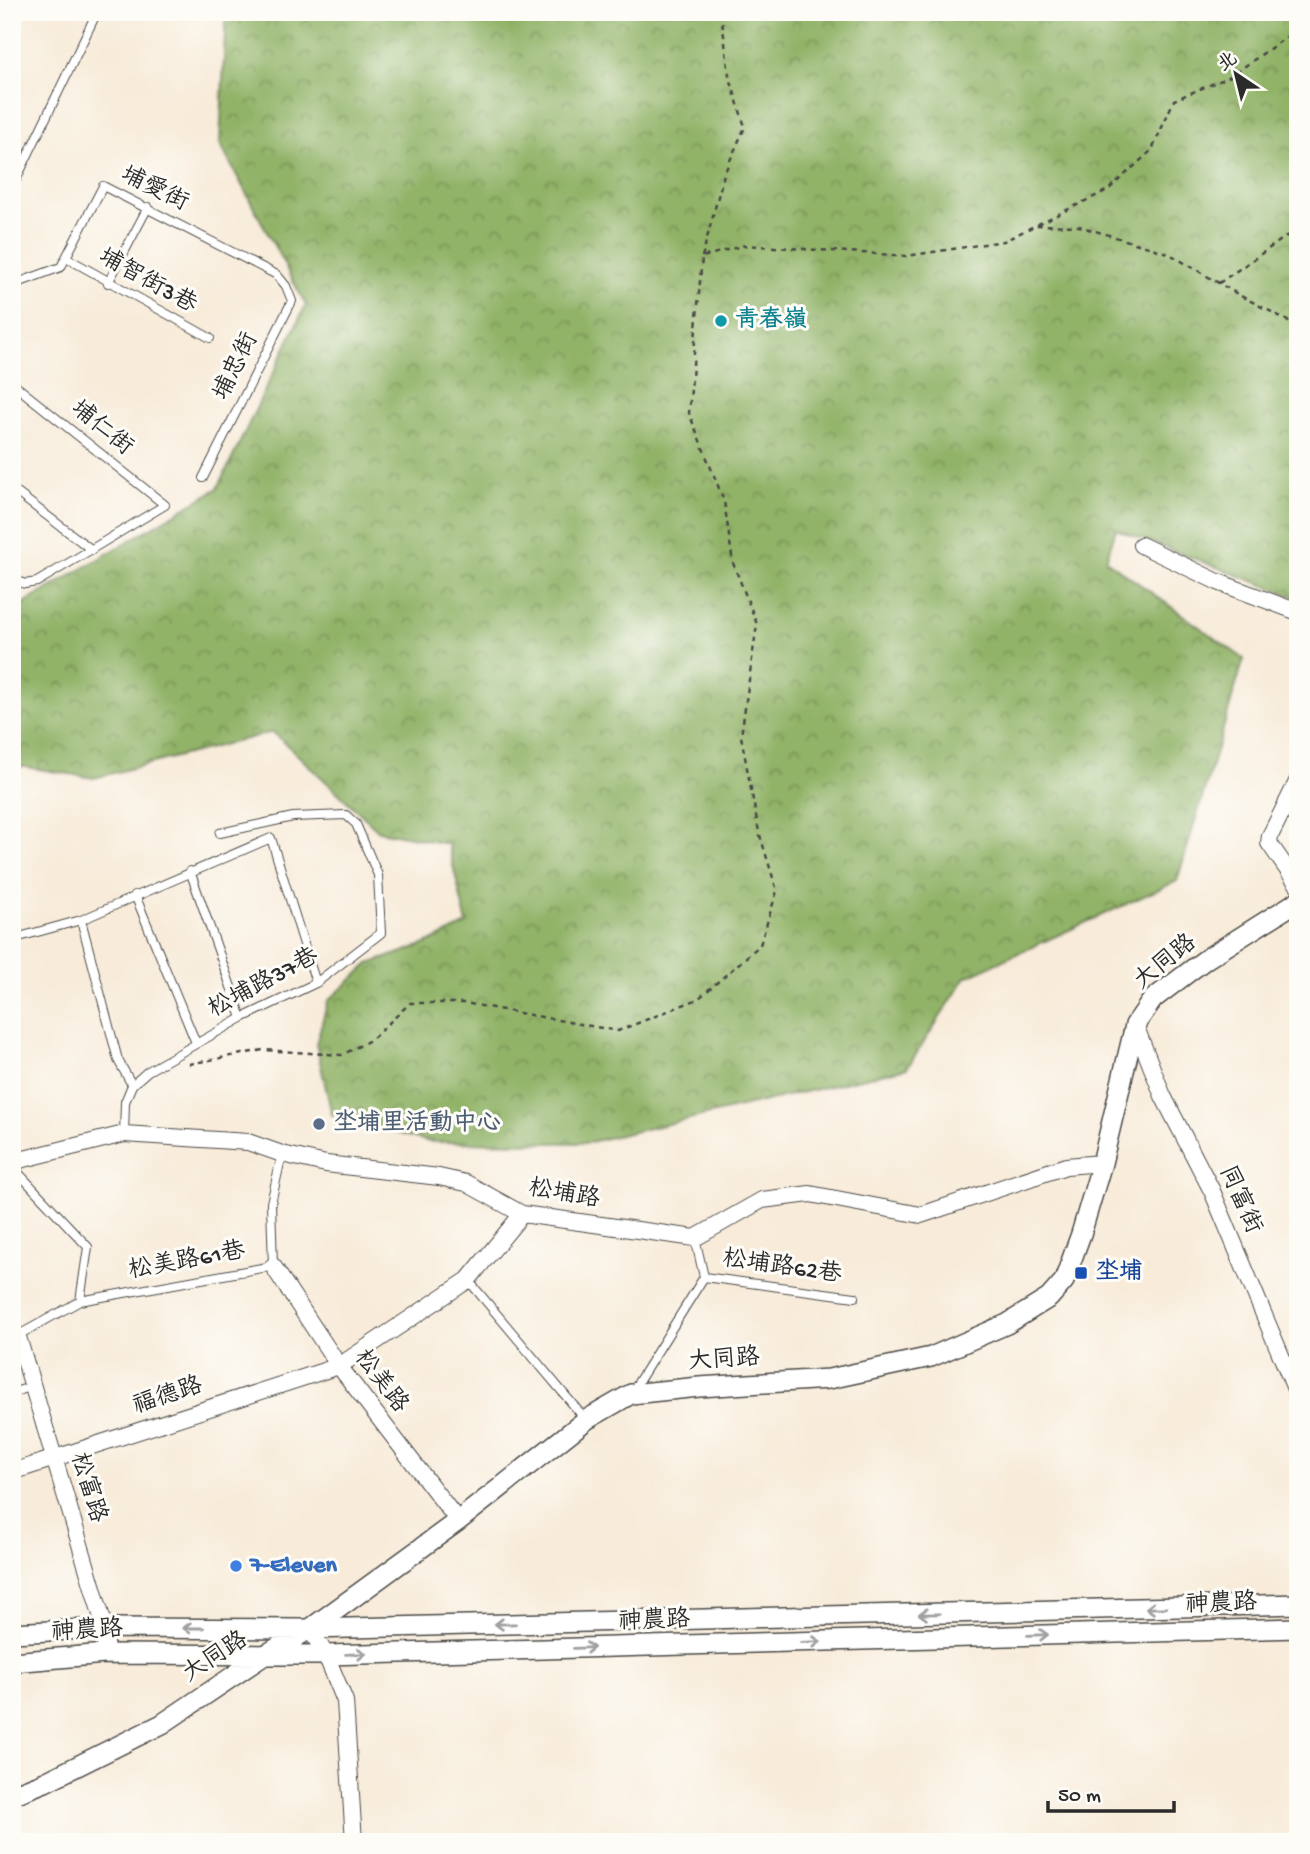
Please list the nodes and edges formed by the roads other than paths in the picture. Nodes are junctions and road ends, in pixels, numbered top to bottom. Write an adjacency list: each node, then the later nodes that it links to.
1 (97, 12): 2 (lane)
2 (12, 188)
3 (148, 207): 4 (lane, 埔愛街); 5 (lane, 埔愛街); 6 (lane)
4 (67, 258): 6 (lane, 埔智街3巷); 7 (lane)
5 (277, 275): 10 (lane, 埔忠街)
6 (108, 283): 8 (lane, 埔智街3巷)
7 (12, 285)
8 (210, 338)
9 (12, 383): 13 (lane, 埔仁街)
10 (203, 478)
11 (12, 489): 13 (lane)
12 (1141, 545): 15 (street)
13 (92, 550): 14 (lane)
14 (12, 579)
15 (1298, 612)
16 (1298, 780): 19 (street)
17 (220, 833): 24 (lane, 松埔路37巷)
18 (190, 871): 20 (lane); 24 (lane); 25 (lane)
19 (1298, 885)
20 (135, 895): 22 (lane); 27 (lane)
21 (1298, 901): 26 (street, 大同路)
22 (81, 920): 23 (lane); 28 (lane)
23 (12, 939)
24 (316, 983): 25 (lane, 松埔路37巷)
25 (242, 1018): 27 (lane, 松埔路37巷)
26 (1135, 1025): 31 (street, 大同路); 45 (street, 同富街)
27 (195, 1043): 28 (lane, 松埔路37巷)
28 (132, 1085): 29 (lane)
29 (124, 1133): 30 (street, 松埔路); 32 (street, 松埔路)
30 (282, 1154): 33 (street, 松埔路); 35 (lane, 松美路61巷)
31 (1102, 1163): 34 (street); 44 (street, 大同路)
32 (12, 1164): 39 (lane)
33 (522, 1214): 34 (street, 松埔路); 37 (street, 福德路)
34 (695, 1238): 36 (lane, 松埔路62巷)
35 (273, 1266): 39 (lane, 松美路61巷); 41 (street, 松美路)
36 (704, 1278): 38 (lane, 松埔路62巷); 44 (lane, 松埔路62巷)
37 (468, 1280): 41 (street, 福德路); 46 (lane)
38 (855, 1297)
39 (80, 1301): 40 (lane, 松美路61巷)
40 (15, 1337): 42 (street, 松富路)
41 (339, 1366): 47 (street, 福德路); 49 (street, 松美路)
42 (34, 1385): 43 (lane); 47 (street, 松富路)
43 (12, 1392)
44 (631, 1394): 46 (street, 大同路)
45 (1298, 1396)
46 (586, 1420): 49 (street, 大同路)
47 (54, 1459): 48 (street, 福德路); 51 (street, 松富路)
48 (12, 1472)
49 (458, 1521): 53 (street, 大同路)
50 (1298, 1604): 53 (street, 神農路, one-way to 53)
51 (105, 1628): 53 (street, 神農路, one-way to 51); 54 (street, 神農路); 55 (street, 松富路)
52 (1298, 1628): 56 (street, 神農路, one-way to 52)
53 (310, 1629): 56 (street); 57 (street, 大同路)
54 (12, 1633)
55 (105, 1654): 57 (street, 神農路); 58 (street, 神農路)
56 (326, 1655): 57 (street, 神農路); 60 (street)
57 (263, 1656): 59 (street, 大同路)
58 (12, 1662)
59 (12, 1794)
60 (354, 1842)

